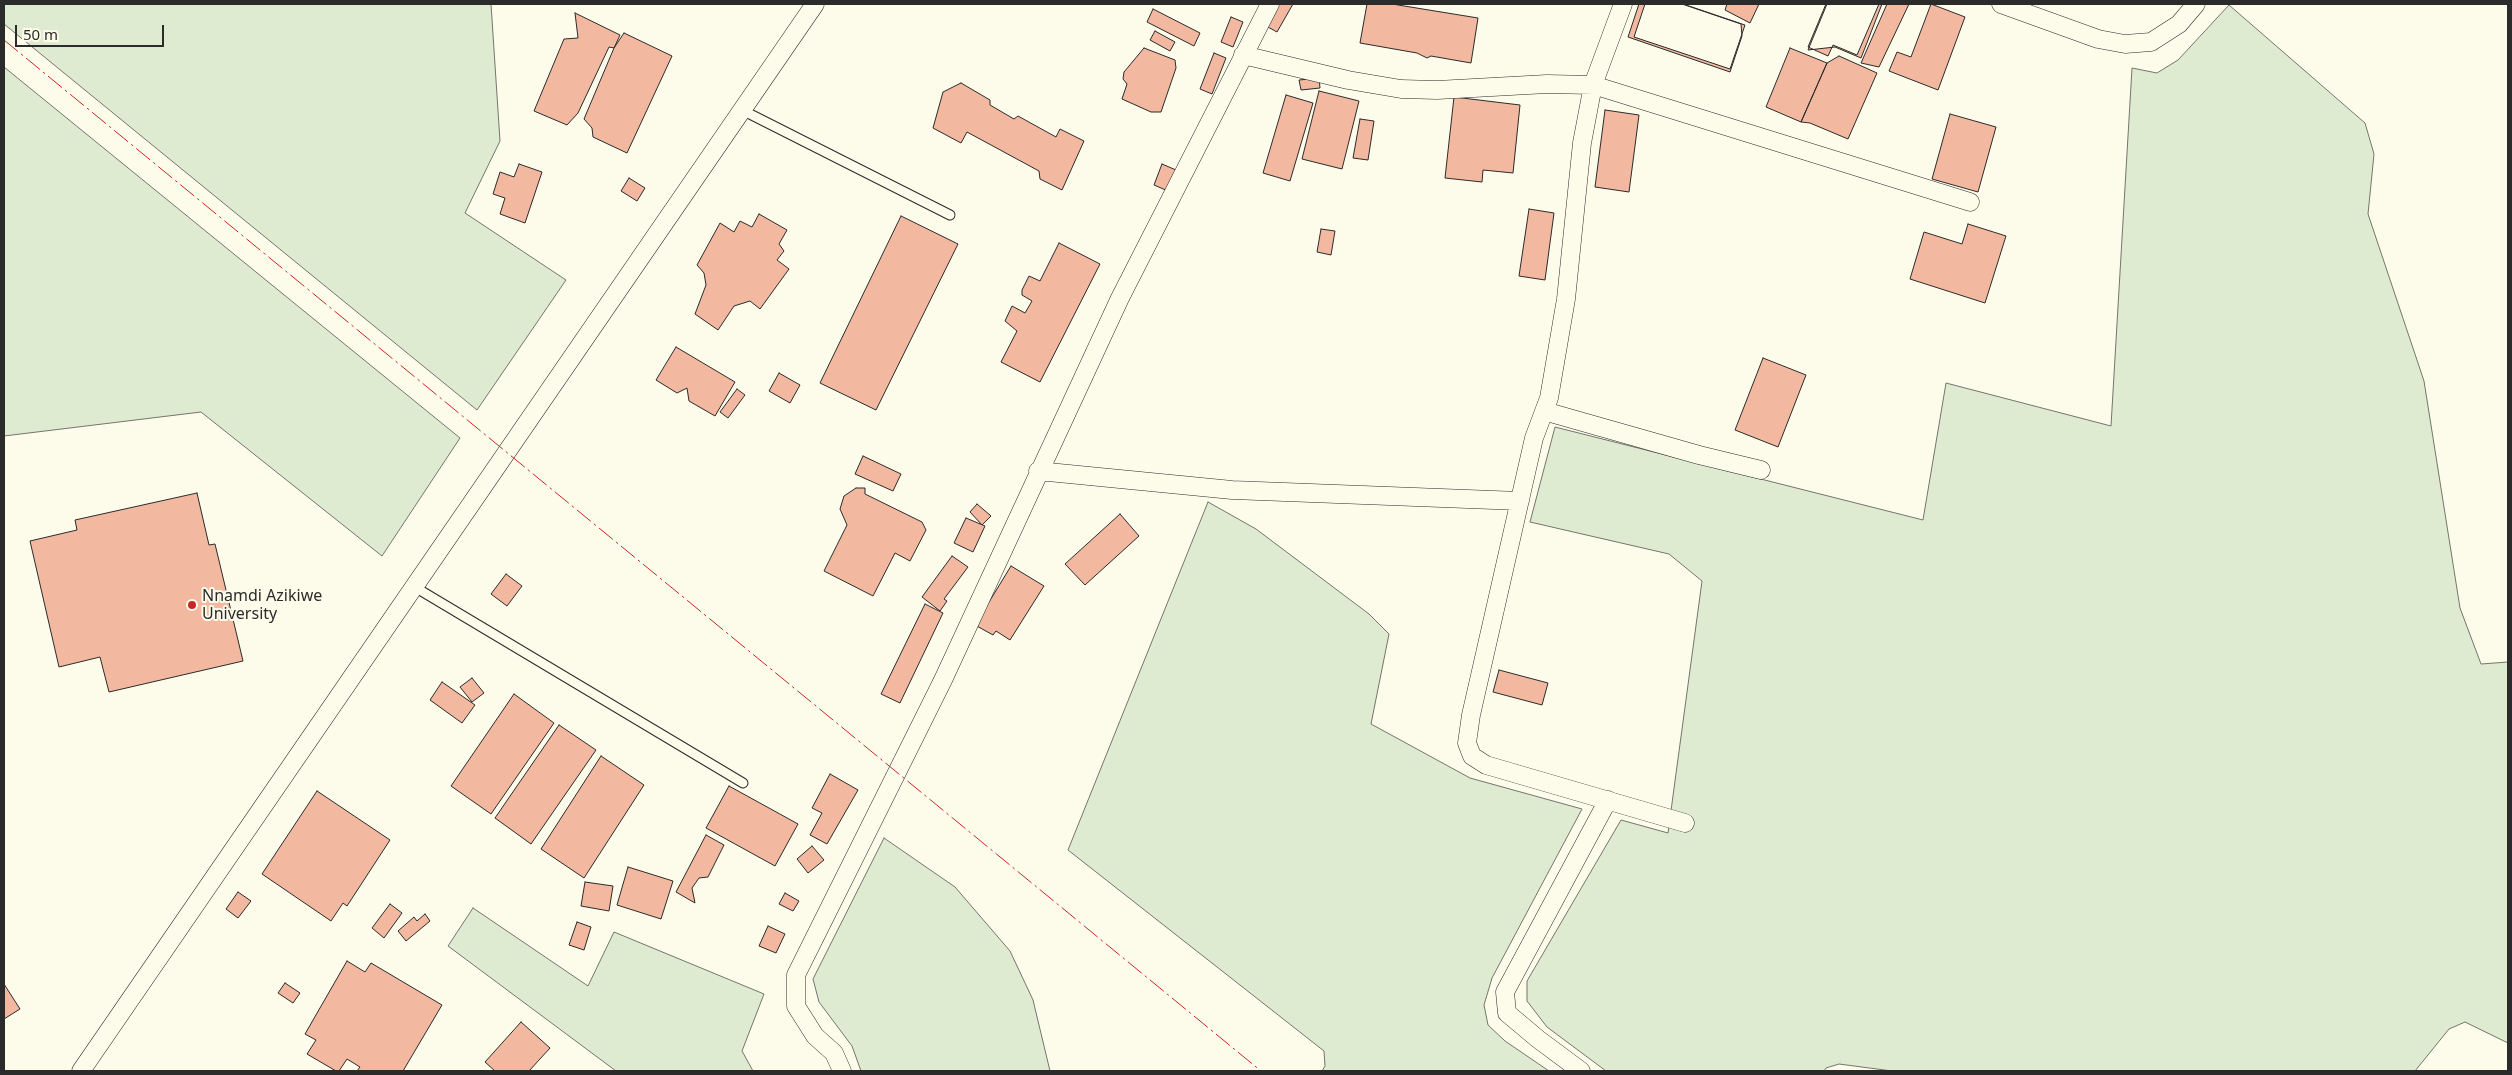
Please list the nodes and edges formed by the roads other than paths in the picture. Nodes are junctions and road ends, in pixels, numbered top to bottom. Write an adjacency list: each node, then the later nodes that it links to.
1 (815, 4): 8 (street)
2 (1270, 4): 6 (street)
3 (1623, 4): 7 (street)
4 (2001, 4): 5 (street)
5 (2196, 4)
6 (1243, 55): 7 (street); 13 (street)
7 (1593, 85): 9 (street); 11 (street)
8 (742, 110): 10 (lane); 15 (street)
9 (1970, 202)
10 (950, 215)
11 (1544, 411): 12 (street); 14 (street)
12 (1761, 470)
13 (1038, 471): 14 (street); 20 (street)
14 (1520, 500): 17 (street)
15 (413, 586): 16 (lane); 19 (street)
16 (742, 783)
17 (1608, 800): 18 (street); 21 (street)
18 (1684, 822)
19 (81, 1071)
20 (842, 1071)
21 (1581, 1071)

